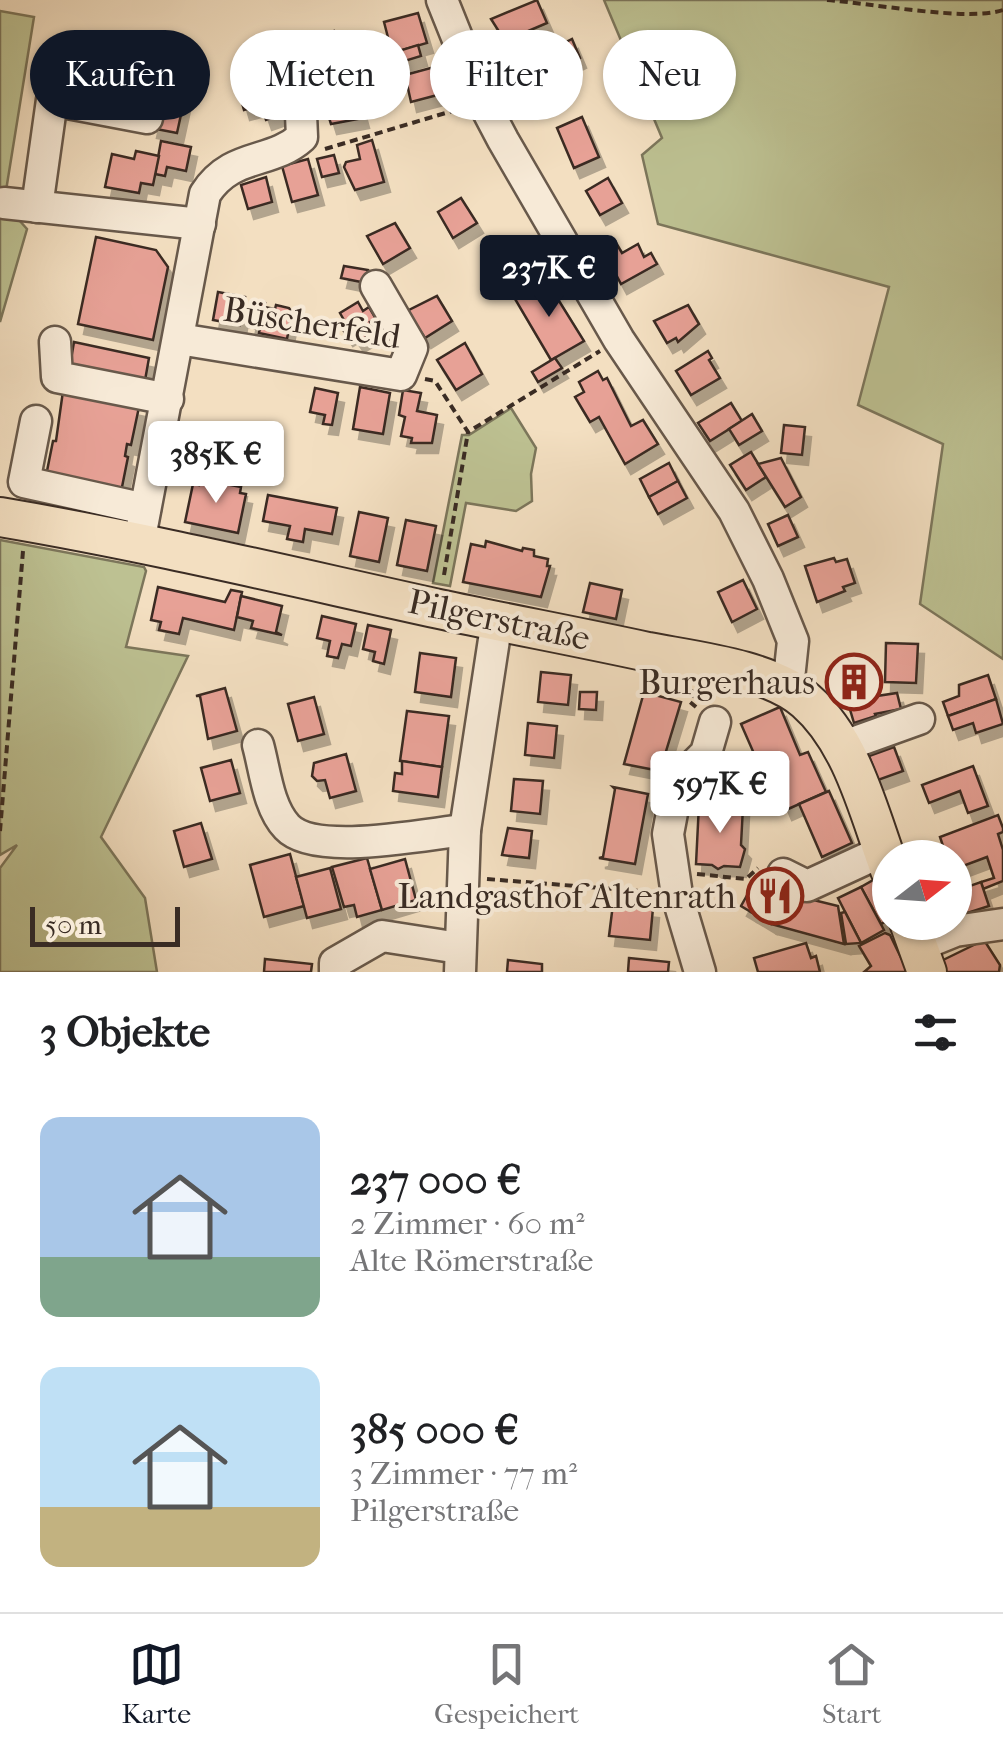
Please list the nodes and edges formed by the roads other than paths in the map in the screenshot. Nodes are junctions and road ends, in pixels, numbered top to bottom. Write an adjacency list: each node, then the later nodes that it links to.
1 (442, 0): 15 (street)
2 (49, 120): 5 (street)
3 (301, 120): 6 (street)
4 (4, 203): 5 (street)
5 (37, 207): 6 (street)
6 (200, 224): 8 (street)
7 (376, 286): 8 (street, Büscherfeld)
8 (179, 340): 10 (street)
9 (56, 342): 10 (street)
10 (168, 399): 12 (street)
11 (36, 421): 12 (street)
12 (142, 526): 13 (main road, Pilgerstraße); 14 (main road, Pilgerstraße)
13 (12, 529)
14 (498, 620): 15 (main road, Pilgerstraße); 20 (street)
15 (788, 688): 19 (main road, Pilgerstraße)
16 (919, 718): 19 (street)
17 (715, 722): 28 (street)
18 (258, 745): 20 (street)
19 (841, 747): 21 (main road, Pilgerstraße)
20 (464, 830): 26 (street)
21 (878, 840)
22 (872, 865): 23 (street)
23 (783, 874)
24 (1003, 924): 25 (street)
25 (920, 956)
26 (459, 960): 27 (street)
27 (334, 972)
28 (700, 972)

